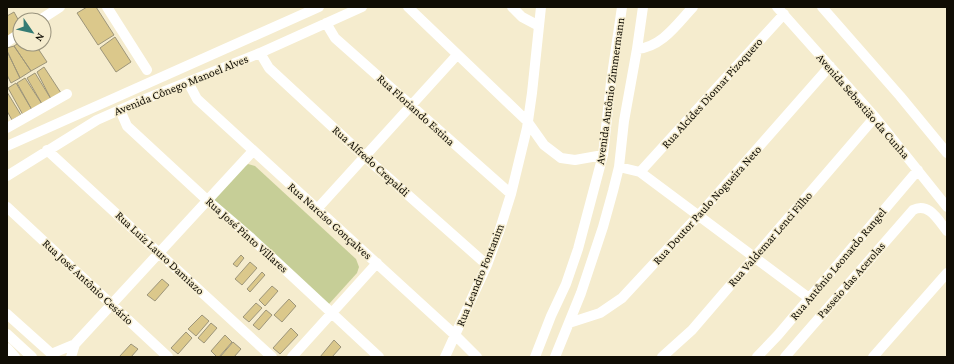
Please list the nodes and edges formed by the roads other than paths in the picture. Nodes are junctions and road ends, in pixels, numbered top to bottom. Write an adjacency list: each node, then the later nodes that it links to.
1 (107, 7): 18 (street)
2 (319, 7): 26 (street, Avenida Cônego Manoel Alves)
3 (362, 7): 12 (street, Avenida Cônego Manoel Alves)
4 (408, 7): 16 (street)
5 (512, 7): 13 (street)
6 (541, 7): 13 (street, Rua Leandro Fontanim)
7 (622, 7): 30 (street, Avenida Antônio Zimmermann)
8 (642, 7): 14 (street, Avenida Antônio Zimmermann)
9 (692, 7): 14 (street)
10 (822, 7): 29 (street)
11 (781, 11): 17 (street, Avenida Sebastião da Cunha); 34 (street, Rua Alcídes Diomar Pizoquero)
12 (326, 23): 15 (street, Avenida Cônego Manoel Alves); 21 (street, Rua Floriando Estina)
13 (539, 26): 24 (street, Rua Leandro Fontanim)
14 (637, 49): 32 (street, Avenida Antônio Zimmermann)
15 (260, 52): 19 (street, Avenida Cônego Manoel Alves); 31 (street, Rua Alfredo Crepaldi)
16 (457, 54): 21 (street); 24 (street)
17 (830, 66): 23 (street, Avenida Sebastião da Cunha); 41 (street, Rua Doutor Paulo Nogueira Neto)
18 (147, 70)
19 (188, 82): 22 (street, Avenida Cônego Manoel Alves); 28 (street, Rua Narciso Gonçalves)
20 (67, 94): 25 (street)
21 (410, 105): 31 (street); 36 (street, Rua Floriando Estina)
22 (120, 110): 27 (street, Avenida Cônego Manoel Alves); 37 (street, Rua José Pinto Villares)
23 (875, 117): 33 (street, Avenida Sebastião da Cunha); 44 (street, Rua Valdemar Lenci Filho)
24 (527, 121): 30 (street); 36 (street, Rua Leandro Fontanim)
25 (7, 128)
26 (7, 146)
27 (47, 150): 35 (street, Avenida Cônego Manoel Alves); 43 (street, Rua Luiz Lauro Damiazo)
28 (253, 151): 37 (street); 40 (street, Rua Narciso Gonçalves)
29 (947, 153)
30 (603, 155): 67 (street, Avenida Antônio Zimmermann)
31 (364, 156): 40 (street); 46 (street, Rua Alfredo Crepaldi)
32 (619, 167): 34 (street); 52 (street, Avenida Antônio Zimmermann)
33 (918, 170): 39 (street, Avenida Sebastião da Cunha); 48 (street, Rua Antônio Leonardo Rangel)
34 (640, 172): 41 (street)
35 (7, 176)
36 (511, 194): 46 (street, Rua Leandro Fontanim)
37 (207, 200): 43 (street); 51 (street, Rua José Pinto Villares)
38 (7, 207): 49 (street, Rua José Antônio Cesário)
39 (947, 207)
40 (318, 208): 45 (street, Rua Narciso Gonçalves)
41 (698, 216): 44 (street); 52 (street, Rua Doutor Paulo Nogueira Neto)
42 (947, 231): 71 (street, Passeio das Acerolas)
43 (160, 253): 49 (street); 62 (street, Rua Luiz Lauro Damiazo)
44 (755, 257): 48 (street); 69 (street, Rua Valdemar Lenci Filho)
45 (377, 263): 51 (street); 54 (street, Rua Narciso Gonçalves)
46 (487, 265): 54 (street, Rua Leandro Fontanim)
47 (947, 273): 72 (street)
48 (810, 298): 70 (street, Rua Antônio Leonardo Rangel)
49 (112, 304): 55 (street); 61 (street, Rua José Antônio Cesário)
50 (7, 314): 57 (street)
51 (332, 314): 63 (street); 64 (street, Rua José Pinto Villares)
52 (569, 323): 68 (street, Avenida Antônio Zimmermann)
53 (7, 334): 59 (street)
54 (455, 335): 65 (street, Rua Leandro Fontanim); 66 (street, Rua Narciso Gonçalves)
55 (75, 344): 57 (street); 60 (street)
56 (7, 348): 58 (street)
57 (53, 355)
58 (15, 357)
59 (32, 357)
60 (70, 357)
61 (168, 357)
62 (272, 357)
63 (292, 357)
64 (379, 357)
65 (445, 357)
66 (477, 357)
67 (535, 357)
68 (555, 357)
69 (662, 357)
70 (757, 357)
71 (785, 357)
72 (873, 357)

